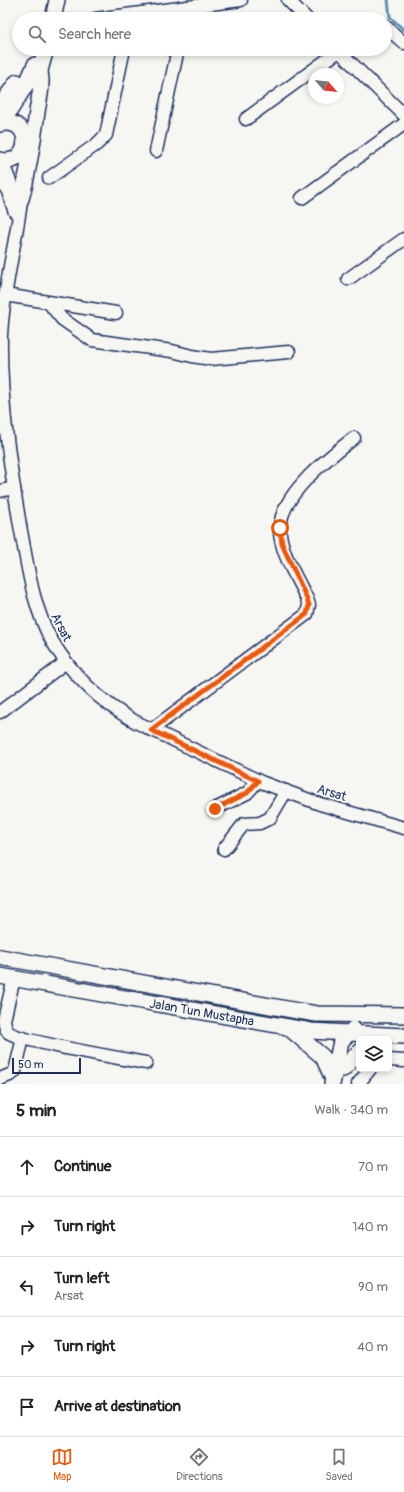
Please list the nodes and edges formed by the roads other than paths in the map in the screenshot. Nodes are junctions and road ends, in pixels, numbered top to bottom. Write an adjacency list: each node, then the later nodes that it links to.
1 (58, 0): 4 (main road)
2 (241, 0): 5 (street)
3 (288, 0): 6 (street)
4 (55, 12)
5 (187, 12)
6 (299, 12)
7 (392, 33): 8 (street)
8 (404, 44)
9 (38, 56): 17 (main road)
10 (39, 56): 20 (main road)
11 (41, 56): 16 (main road)
12 (123, 56): 27 (street)
13 (176, 56): 24 (street)
14 (330, 56): 19 (street)
15 (344, 56): 18 (street)
16 (40, 72): 22 (main road); 29 (main road)
17 (0, 106)
18 (404, 115)
19 (246, 119)
20 (1, 123): 22 (main road)
21 (404, 124): 28 (street)
22 (24, 133): 23 (main road)
23 (23, 151): 25 (main road); 29 (street)
24 (156, 151)
25 (1, 160): 29 (street)
26 (0, 177): 29 (main road)
27 (49, 178)
28 (302, 198)
29 (18, 212): 32 (street, Arsat)
30 (404, 239): 31 (street)
31 (348, 279)
32 (5, 295): 33 (street); 37 (street, Arsat)
33 (49, 303): 34 (street); 35 (street)
34 (116, 313)
35 (289, 352)
36 (354, 438): 41 (street)
37 (14, 488): 38 (street); 39 (street, Arsat)
38 (0, 491)
39 (66, 662): 40 (street); 41 (street, Arsat)
40 (0, 712)
41 (151, 730): 42 (street, Arsat)
42 (258, 781): 43 (street, Arsat); 44 (street)
43 (286, 791): 45 (street, Arsat); 46 (street)
44 (215, 809)
45 (404, 828)
46 (224, 849)
47 (0, 957): 49 (main road)
48 (7, 977): 52 (main road, Jalan Tun Mustapha); 55 (street)
49 (317, 1014): 50 (main road); 53 (main road)
50 (380, 1016): 51 (main road); 53 (main road)
51 (404, 1016)
52 (287, 1027): 53 (main road, Jalan Tun Mustapha); 62 (main road)
53 (348, 1034): 54 (main road, Jalan Tun Mustapha); 62 (main road)
54 (393, 1037)
55 (23, 1038): 59 (street); 61 (street)
56 (356, 1056): 62 (main road)
57 (392, 1060): 58 (street)
58 (404, 1061)
59 (146, 1063)
60 (368, 1072): 63 (street)
61 (0, 1079)
62 (337, 1079)
63 (358, 1084)

